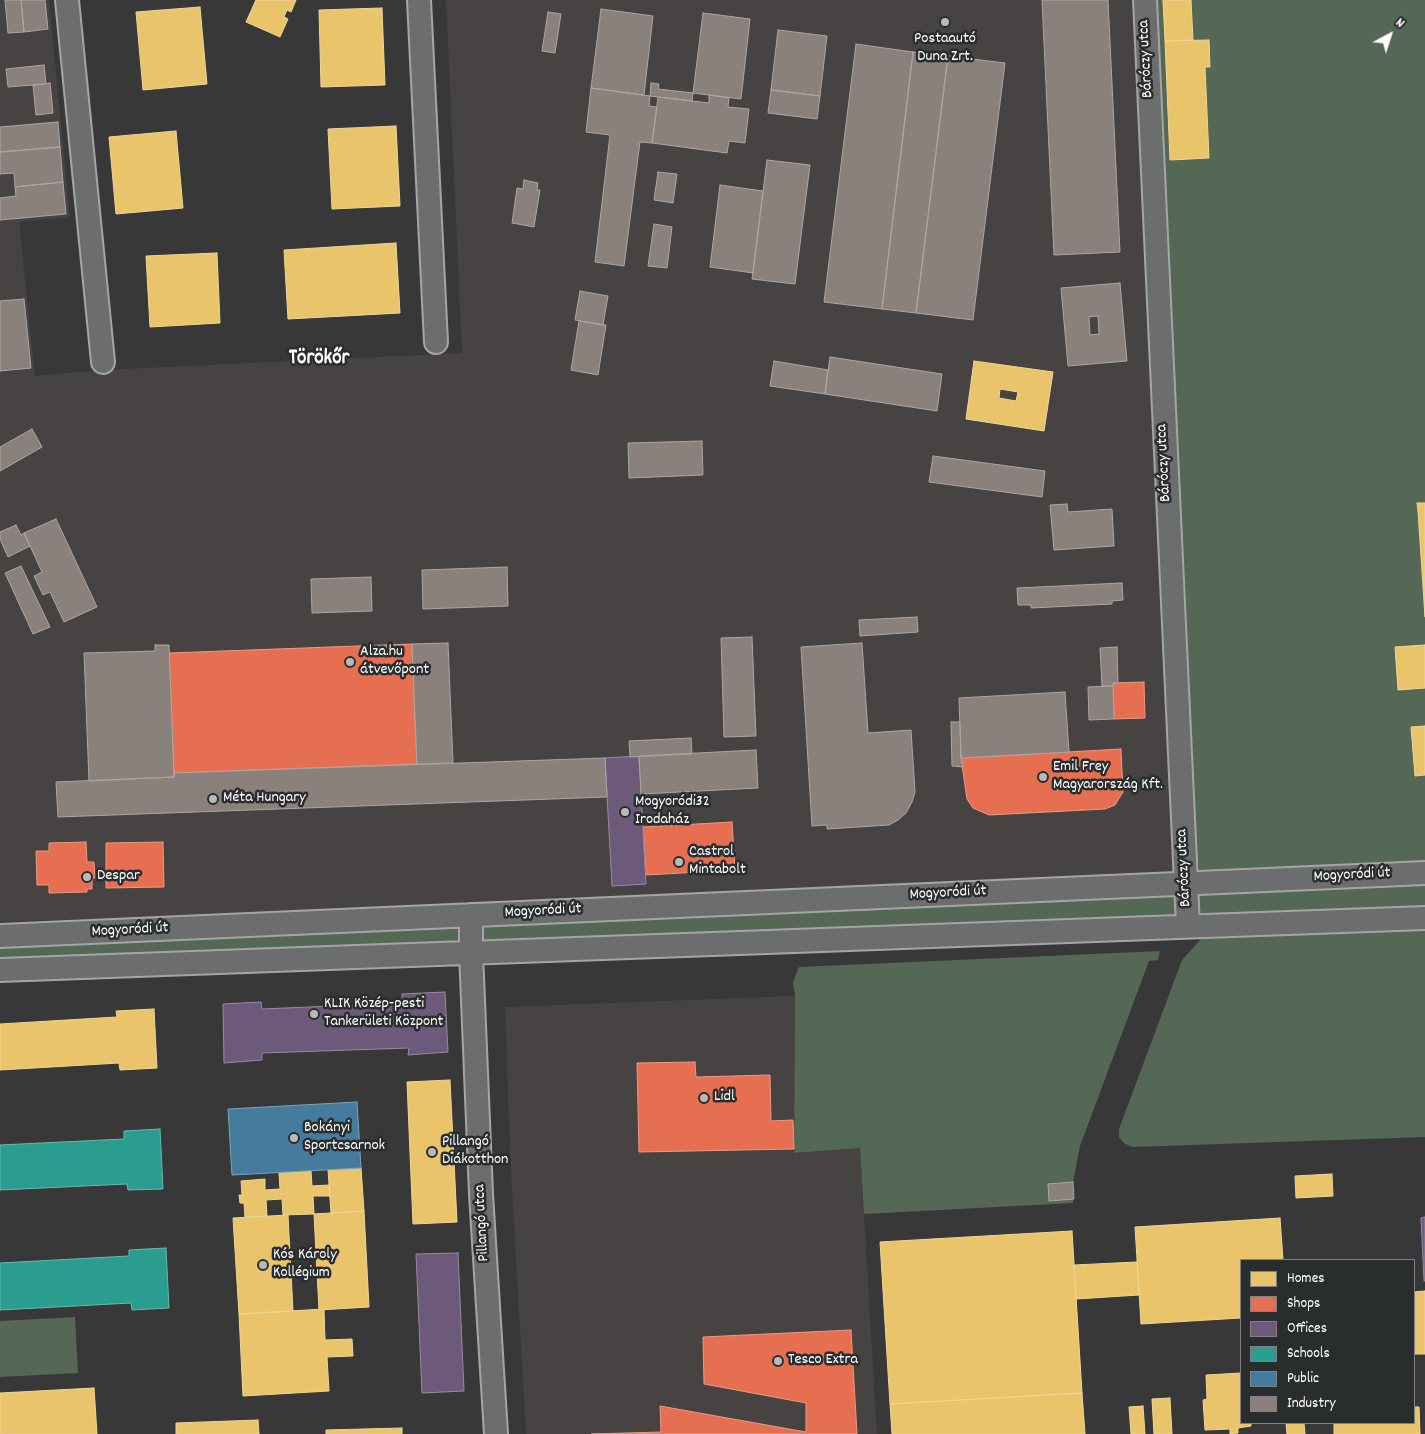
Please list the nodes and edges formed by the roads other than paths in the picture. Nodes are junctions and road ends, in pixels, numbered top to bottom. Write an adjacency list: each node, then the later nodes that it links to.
1 (67, 0): 5 (street)
2 (419, 0): 4 (street)
3 (1145, 0): 7 (street, Báróczy utca)
4 (436, 342)
5 (103, 362)
6 (1425, 873): 7 (street, Mogyoródi út)
7 (1186, 884): 8 (street, Mogyoródi út); 10 (street, Báróczy utca)
8 (471, 915): 11 (street, Mogyoródi út); 12 (street)
9 (1425, 918): 10 (street, Mogyoródi út)
10 (1188, 926): 12 (street, Mogyoródi út)
11 (0, 936)
12 (471, 952): 13 (street, Mogyoródi út); 14 (street, Pillangó utca)
13 (0, 970)
14 (496, 1434)

